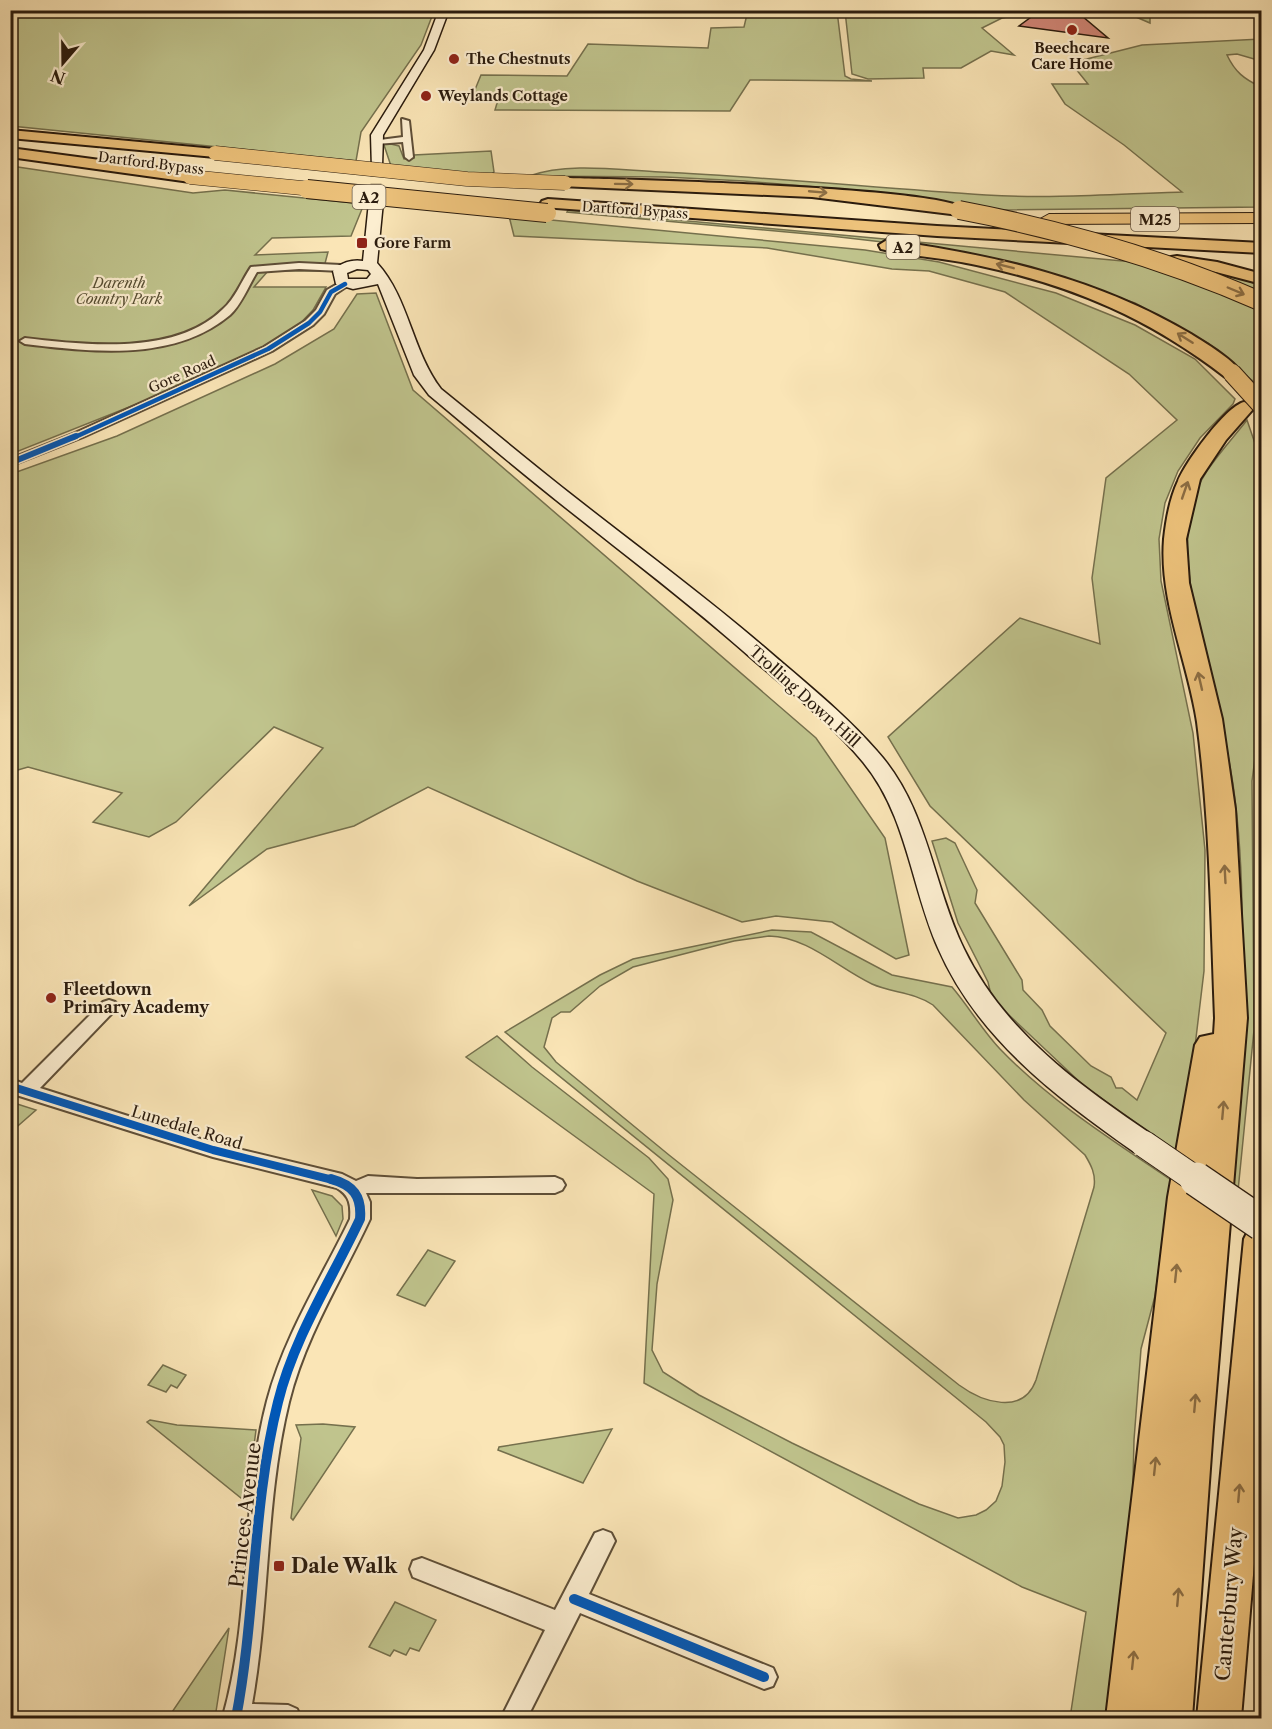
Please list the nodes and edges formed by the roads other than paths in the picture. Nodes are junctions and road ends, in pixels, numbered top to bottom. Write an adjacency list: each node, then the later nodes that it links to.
1 (444, 10): 5 (main road)
2 (405, 121): 4 (street)
3 (10, 136): 9 (highway, Dartford Bypass / A2)
4 (406, 139): 5 (street); 8 (street)
5 (376, 141): 10 (main road)
6 (10, 146): 9 (highway, Dartford Bypass / A2)
7 (10, 152): 9 (highway, A2)
8 (409, 157)
9 (205, 165): 11 (highway, A2, bridge); 11 (highway, Dartford Bypass / A2)
10 (376, 166)
11 (554, 199): 13 (highway, Dartford Bypass / A2); 23 (highway, A2, one-way to 23, bridge); 26 (highway, A2, one-way to 11, bridge)
12 (376, 202): 17 (main road)
13 (683, 209): 14 (highway); 16 (highway, Dartford Bypass / A2); 18 (highway, Dartford Bypass / A2); 21 (highway)
14 (1049, 219): 15 (highway, M25)
15 (1262, 220)
16 (1262, 240)
17 (370, 241): 19 (main road); 20 (main road)
18 (1262, 248)
19 (344, 266): 20 (main road); 22 (main road); 25 (street)
20 (374, 270): 22 (main road); 24 (main road, Trolling Down Hill)
21 (1262, 279)
22 (352, 284): 24 (main road); 27 (street, Gore Road)
23 (1262, 302)
24 (391, 304): 33 (main road, Trolling Down Hill, bridge)
25 (25, 340)
26 (1257, 399): 28 (highway, one-way to 26)
27 (10, 463)
28 (1226, 933): 43 (highway, one-way to 28); 44 (highway, one-way to 28)
29 (109, 1006): 30 (street, Lunedale Road)
30 (18, 1089): 32 (street, Lunedale Road)
31 (555, 1185): 32 (street)
32 (355, 1190): 40 (street, Princes Avenue)
33 (1262, 1224)
34 (1262, 1239): 45 (highway, Canterbury Way, one-way to 34)
35 (603, 1541): 37 (street)
36 (422, 1569): 38 (street)
37 (574, 1599): 38 (street); 39 (street)
38 (561, 1624): 42 (street)
39 (764, 1677)
40 (236, 1717): 41 (street)
41 (288, 1719)
42 (514, 1719)
43 (1128, 1719)
44 (1170, 1719)
45 (1219, 1719)

